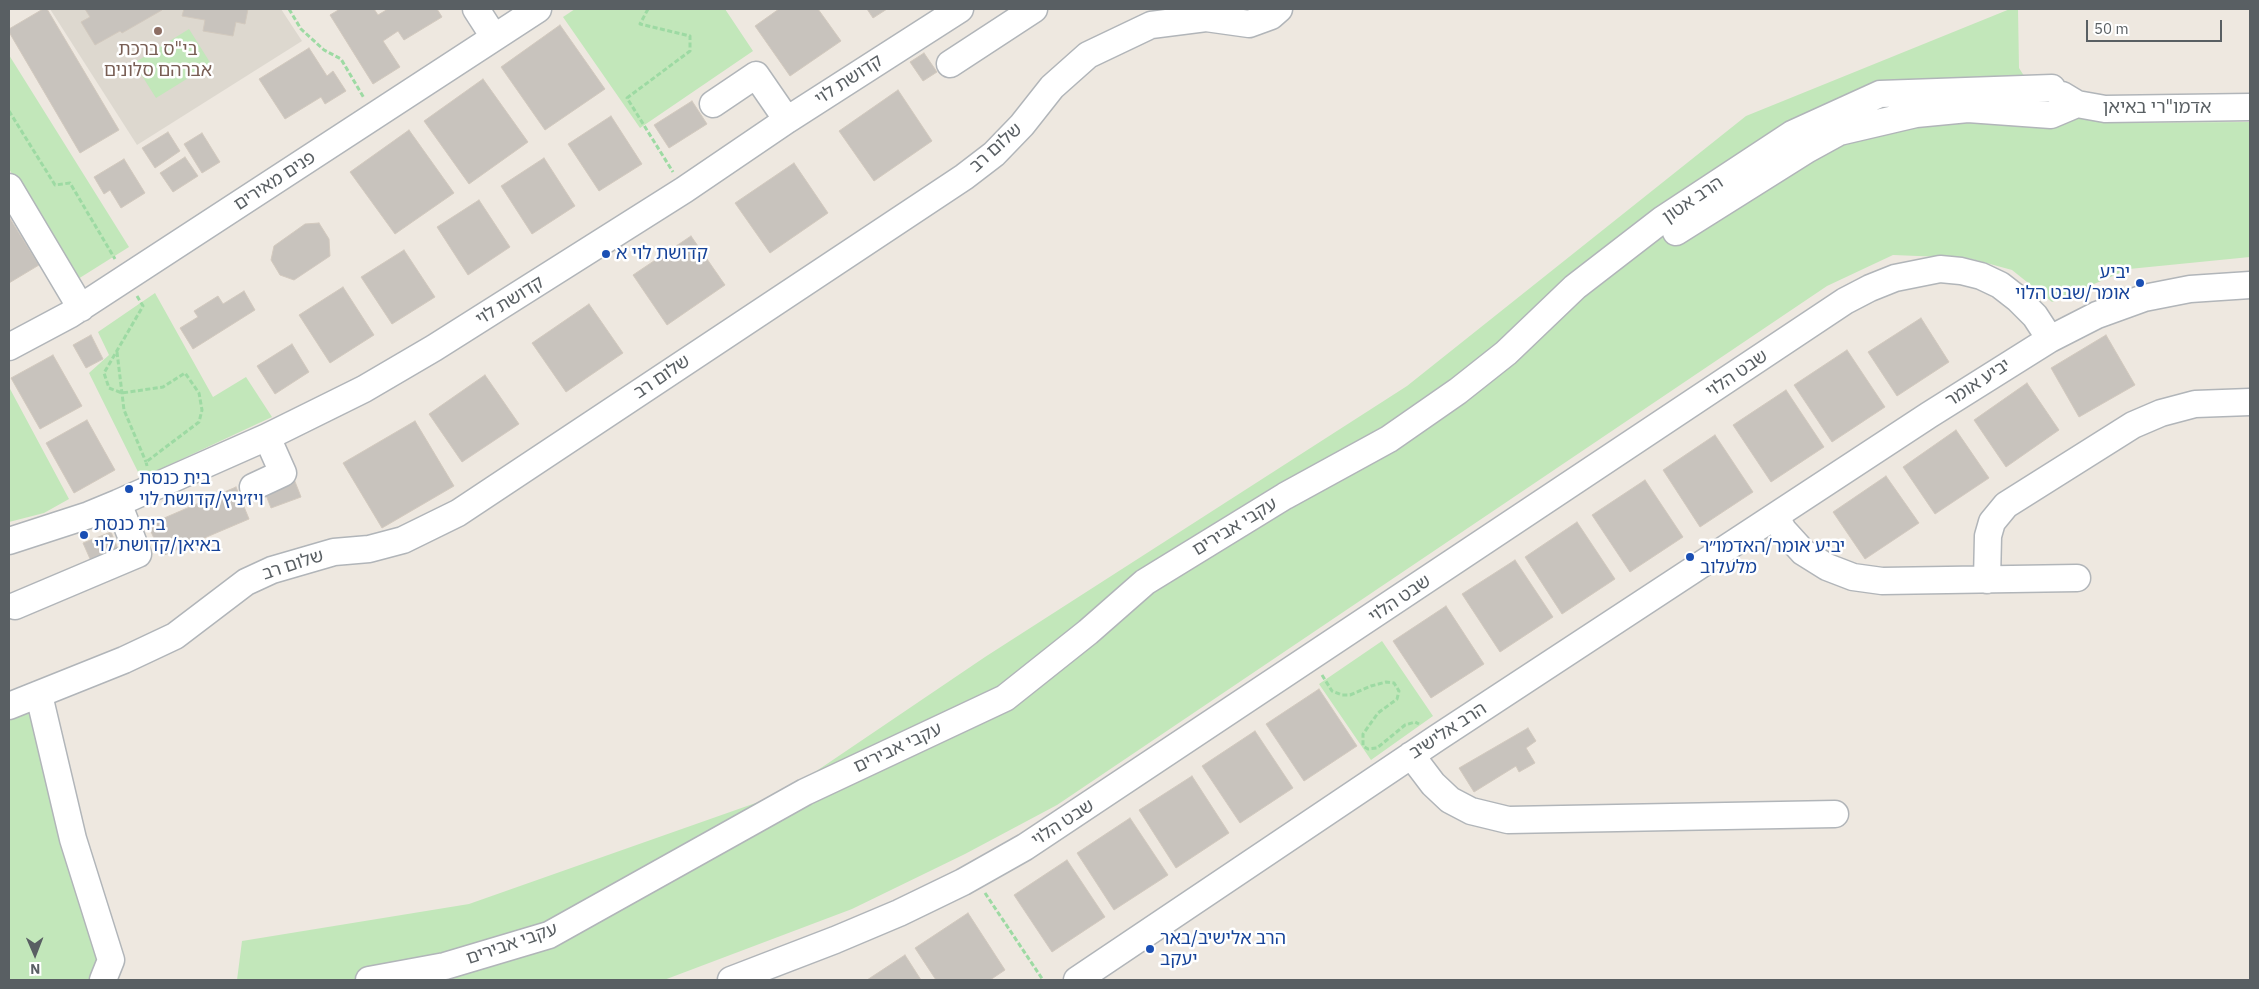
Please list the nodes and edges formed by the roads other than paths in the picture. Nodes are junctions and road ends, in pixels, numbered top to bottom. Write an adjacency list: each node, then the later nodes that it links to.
1 (476, 9): 6 (street)
2 (538, 9): 6 (street, פנים מאירים)
3 (960, 9): 12 (street, קדושת לוי)
4 (1034, 9): 7 (street)
5 (1279, 9): 30 (street, שלום רב)
6 (494, 37): 16 (street, פנים מאירים)
7 (950, 64)
8 (2047, 83): 10 (street, אדמו"רי באיאן); 15 (street, הרב אטון)
9 (714, 104): 12 (street)
10 (2077, 104): 11 (street, אדמו"רי באיאן); 15 (street)
11 (2250, 107)
12 (787, 120): 20 (street, קדושת לוי)
13 (9, 187): 16 (street)
14 (2250, 285): 17 (street, יביע אומר)
15 (1575, 287): 21 (street, הרב אטון)
16 (81, 308): 18 (street, פנים מאירים)
17 (2050, 339): 22 (street, יביע אומר); 36 (street, שבט הלוי)
18 (9, 347)
19 (2250, 402): 28 (street)
20 (267, 437): 23 (street); 24 (street, קדושת לוי)
21 (1389, 440): 35 (street, עקבי אבירים)
22 (1822, 485): 25 (street, הרב אלישיב)
23 (253, 487)
24 (118, 503): 26 (street, קדושת לוי); 29 (street)
25 (1776, 516): 28 (street); 32 (street, הרב אלישיב)
26 (15, 538)
27 (2077, 578): 28 (street)
28 (1988, 580)
29 (15, 606)
30 (39, 695): 31 (street, שלום רב); 34 (street)
31 (9, 706)
32 (1411, 755): 33 (street); 37 (street, הרב אלישיב)
33 (1835, 814)
34 (103, 980)
35 (369, 980)
36 (731, 980)
37 (1077, 980)

